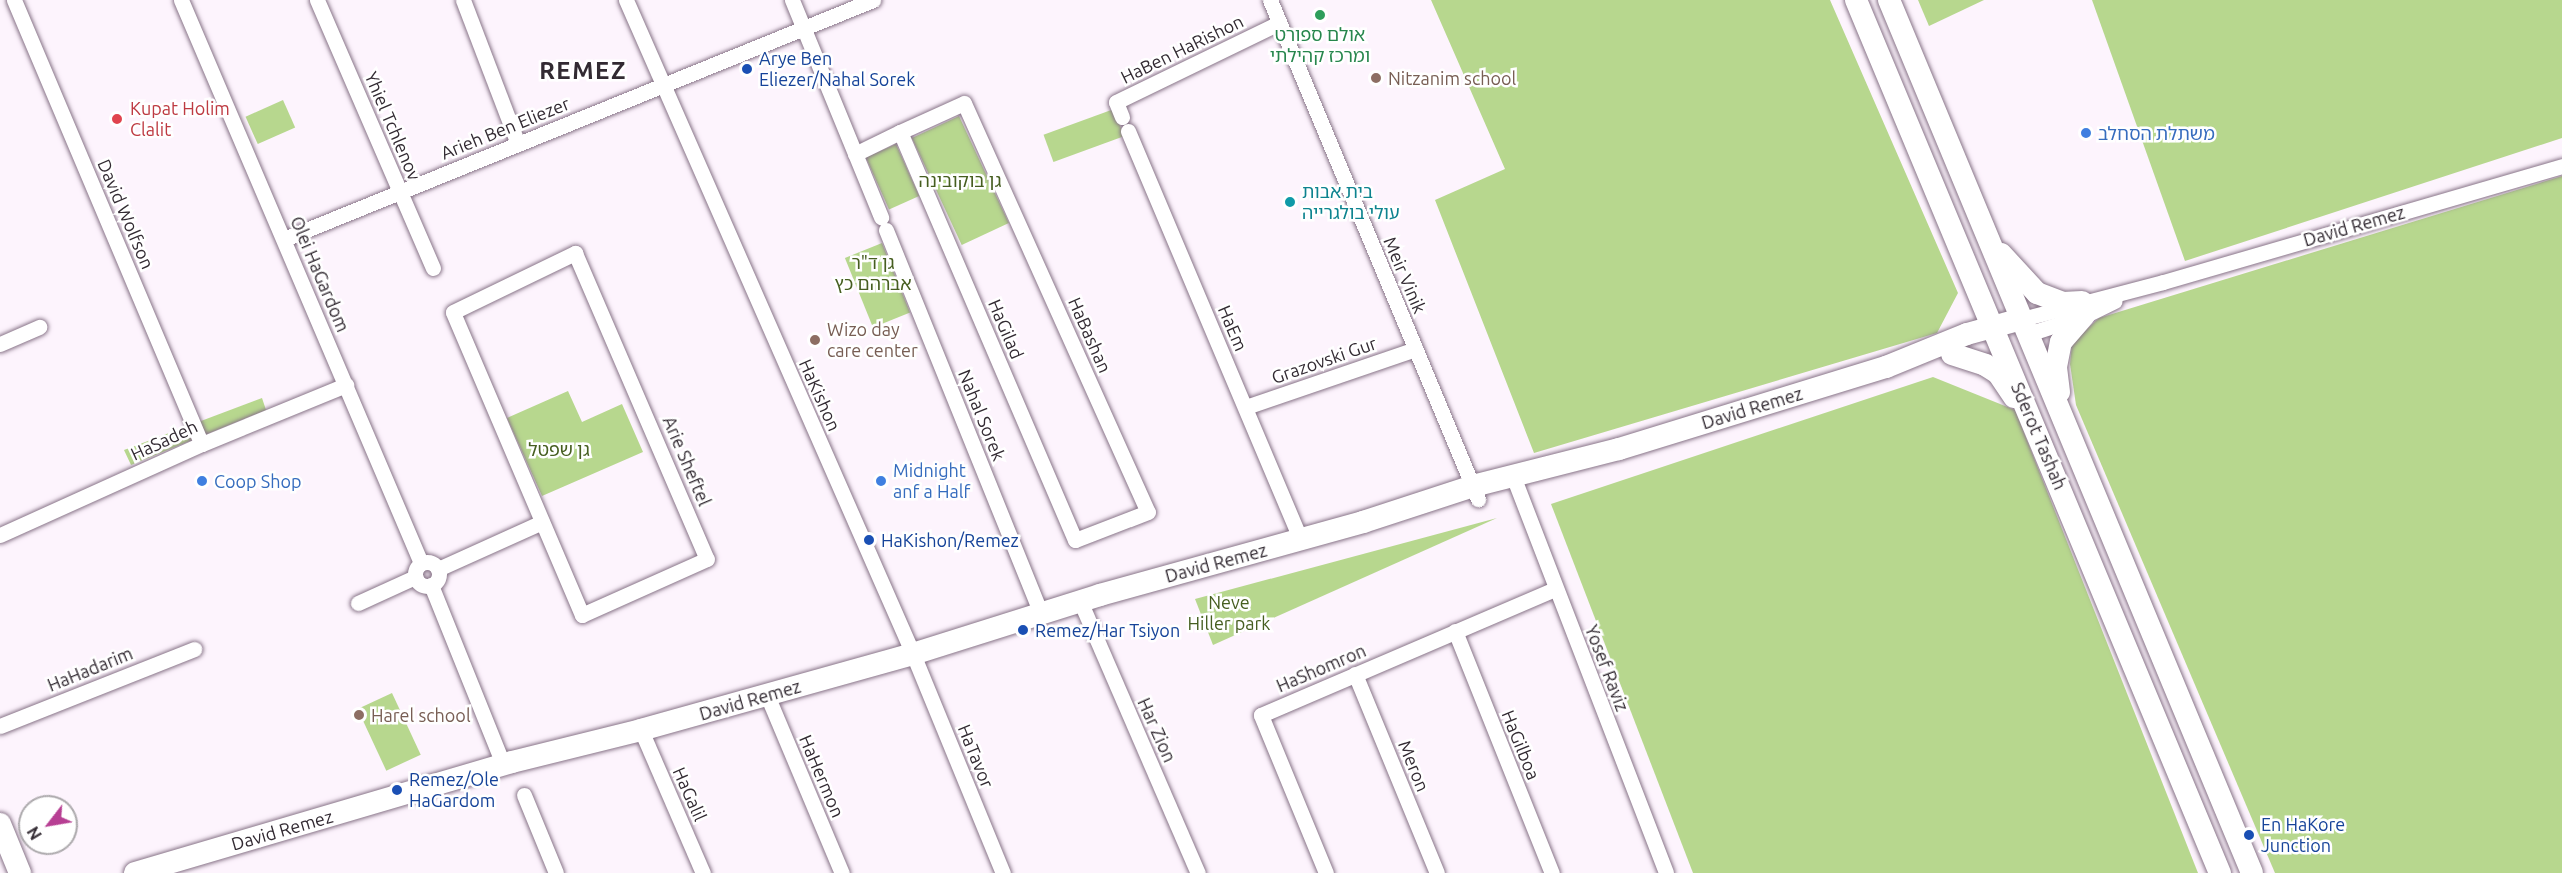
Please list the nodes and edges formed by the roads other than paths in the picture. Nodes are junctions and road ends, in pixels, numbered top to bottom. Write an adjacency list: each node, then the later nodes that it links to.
1 (14, 0): 37 (street, David Wolfson)
2 (181, 0): 20 (street, Olei HaGardom)
3 (317, 0): 19 (street, Yhiel Tchlenov)
4 (463, 0): 16 (street)
5 (626, 0): 13 (street, HaKishon)
6 (792, 0): 12 (street, Nahal Sorek)
7 (873, 0): 12 (street, Arieh Ben Eliezer)
8 (1270, 0): 11 (street, Meir Vinik)
9 (1856, 0): 23 (main road, Sderot Tashah)
10 (1889, 0): 21 (main road, Sderot Tashah)
11 (1279, 23): 14 (street, HaBen HaRishon); 30 (street, Meir Vinik)
12 (804, 28): 13 (street, Arieh Ben Eliezer); 17 (street, Nahal Sorek)
13 (663, 85): 16 (street, Arieh Ben Eliezer); 53 (street, HaKishon)
14 (1125, 124): 34 (street, HaEm)
15 (900, 132): 17 (street); 42 (street, HaGilad); 42 (street, HaBashan)
16 (518, 144): 19 (street, Arieh Ben Eliezer)
17 (855, 153): 50 (street, Nahal Sorek)
18 (2562, 166): 24 (street, David Remez)
19 (400, 192): 20 (street, Arieh Ben Eliezer); 22 (street, Yhiel Tchlenov)
20 (284, 239): 33 (street, Olei HaGardom)
21 (1991, 243): 24 (main road); 26 (main road, Sderot Tashah)
22 (433, 268)
23 (1972, 275): 27 (main road); 28 (main road, Sderot Tashah)
24 (2083, 309): 26 (street, David Remez); 35 (main road)
25 (39, 327): 29 (street)
26 (2025, 327): 28 (main road, David Remez); 35 (main road, Sderot Tashah)
27 (1968, 334): 28 (main road, David Remez); 32 (main road, David Remez)
28 (1996, 334): 31 (main road, David Remez); 36 (main road, Sderot Tashah)
29 (0, 344)
30 (1415, 349): 34 (street, Grazovski Gur); 39 (street, Meir Vinik)
31 (1952, 354): 32 (main road, David Remez); 36 (main road)
32 (1886, 368): 38 (main road, David Remez)
33 (346, 385): 37 (street, HaSadeh); 45 (street, Olei HaGardom)
34 (1246, 407): 43 (street, HaEm)
35 (2061, 414): 73 (main road, Sderot Tashah)
36 (2037, 430): 72 (main road, Sderot Tashah)
37 (202, 444): 41 (street, HaSadeh)
38 (1516, 482): 39 (main road, David Remez); 47 (street, Yosef Raviz)
39 (1475, 493): 43 (main road, David Remez)
40 (542, 522): 40 (street, Arie Sheftel); 44 (street)
41 (0, 534)
42 (1075, 540)
43 (1301, 540): 49 (main road, David Remez)
44 (438, 569): 45 (street); 46 (street)
45 (418, 570): 46 (street); 48 (street)
46 (431, 585): 58 (street)
47 (1555, 589): 51 (street, HaShomron); 71 (street, Yosef Raviz)
48 (358, 603)
49 (1081, 603): 50 (main road, David Remez); 67 (street, Har Zion)
50 (1041, 614): 53 (main road, David Remez)
51 (1455, 632): 54 (street, HaShomron); 70 (street, HaGilboa)
52 (194, 649): 56 (street, HaHadarim)
53 (913, 654): 55 (main road, David Remez); 66 (street, HaTavor)
54 (1355, 674): 68 (street, HaShomron); 69 (street, Meron)
55 (767, 695): 57 (main road, David Remez); 65 (street, HaHermon)
56 (0, 726)
57 (641, 730): 58 (main road, David Remez); 64 (street, HaGalil)
58 (503, 764): 61 (main road, David Remez)
59 (524, 795): 63 (street)
60 (0, 824): 62 (main road)
61 (145, 872)
62 (20, 873)
63 (556, 873)
64 (703, 873)
65 (842, 873)
66 (1003, 873)
67 (1198, 873)
68 (1326, 873)
69 (1437, 873)
70 (1552, 873)
71 (1666, 873)
72 (2220, 873)
73 (2253, 873)

